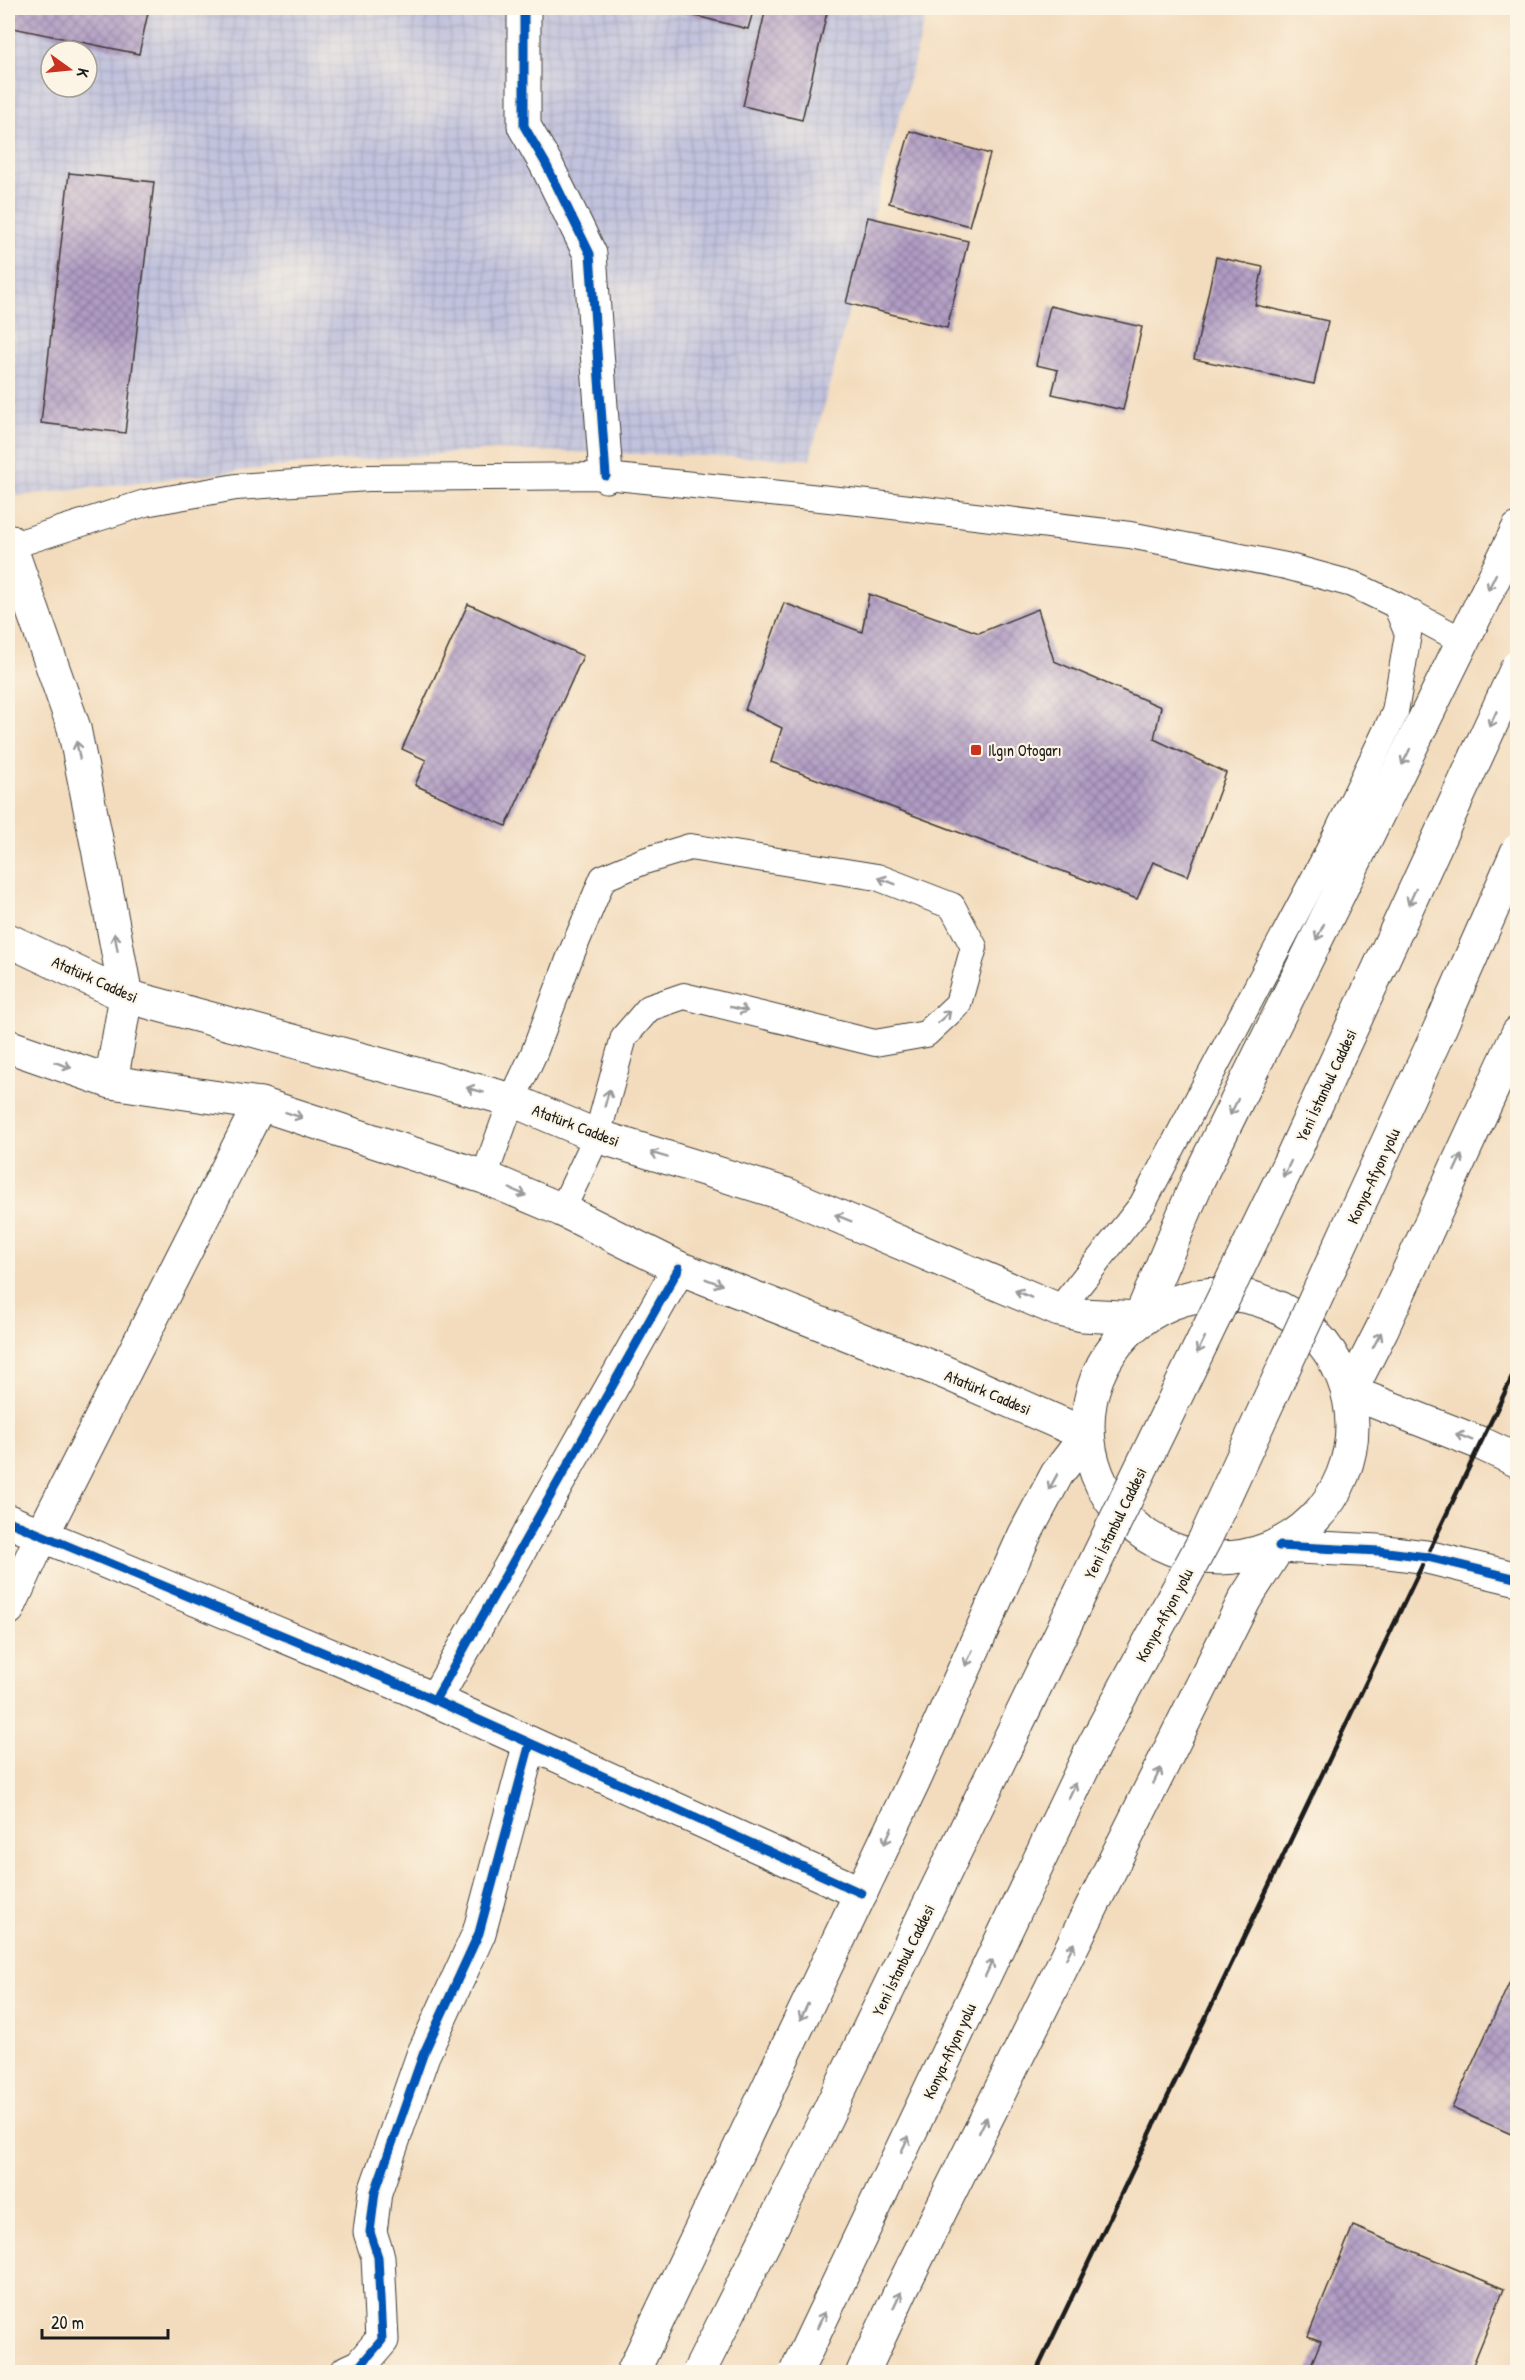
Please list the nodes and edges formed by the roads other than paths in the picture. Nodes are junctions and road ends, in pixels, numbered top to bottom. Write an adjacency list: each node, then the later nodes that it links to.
1 (524, 8): 2 (main road)
2 (606, 476): 4 (lane); 5 (lane)
3 (1518, 529): 6 (main road, one-way to 6)
4 (9, 543): 10 (main road, one-way to 4)
5 (1396, 605): 6 (lane); 20 (lane)
6 (1463, 641): 21 (main road, one-way to 21)
7 (1518, 666): 35 (main road, Yeni İstanbul Caddesi, one-way to 35, bridge)
8 (1518, 850): 36 (main road, Konya-Afyon yolu, one-way to 8, bridge)
9 (8, 940): 10 (main road, Atatürk Caddesi)
10 (126, 996): 13 (main road); 14 (main road, Atatürk Caddesi, one-way to 10)
11 (1518, 1033): 22 (main road, one-way to 11)
12 (8, 1046): 13 (main road, Atatürk Caddesi, one-way to 13)
13 (111, 1082): 15 (main road, Atatürk Caddesi)
14 (512, 1100): 16 (main road, Atatürk Caddesi); 16 (lane, one-way to 14); 17 (lane)
15 (260, 1104): 17 (main road, Atatürk Caddesi, one-way to 17); 26 (main road)
16 (597, 1136): 18 (lane); 20 (main road, Atatürk Caddesi, one-way to 16)
17 (484, 1177): 18 (main road, Atatürk Caddesi, one-way to 18)
18 (562, 1210): 19 (main road, Atatürk Caddesi)
19 (679, 1268): 23 (main road, Atatürk Caddesi, one-way to 23); 30 (main road)
20 (1059, 1310): 21 (main road, Atatürk Caddesi)
21 (1140, 1318): 22 (main road); 23 (main road)
22 (1350, 1392): 24 (main road, one-way to 22); 27 (main road)
23 (1087, 1435): 27 (main road); 32 (main road, one-way to 32)
24 (1518, 1461)
25 (8, 1521): 26 (main road)
26 (42, 1535): 29 (main road); 30 (main road)
27 (1279, 1546): 28 (main road); 37 (main road, one-way to 27)
28 (1518, 1579)
29 (8, 1609)
30 (435, 1700): 31 (main road)
31 (530, 1743): 32 (main road); 33 (main road)
32 (861, 1893): 34 (main road, one-way to 34)
33 (347, 2373)
34 (633, 2373)
35 (699, 2373)
36 (796, 2373)
37 (863, 2373)

